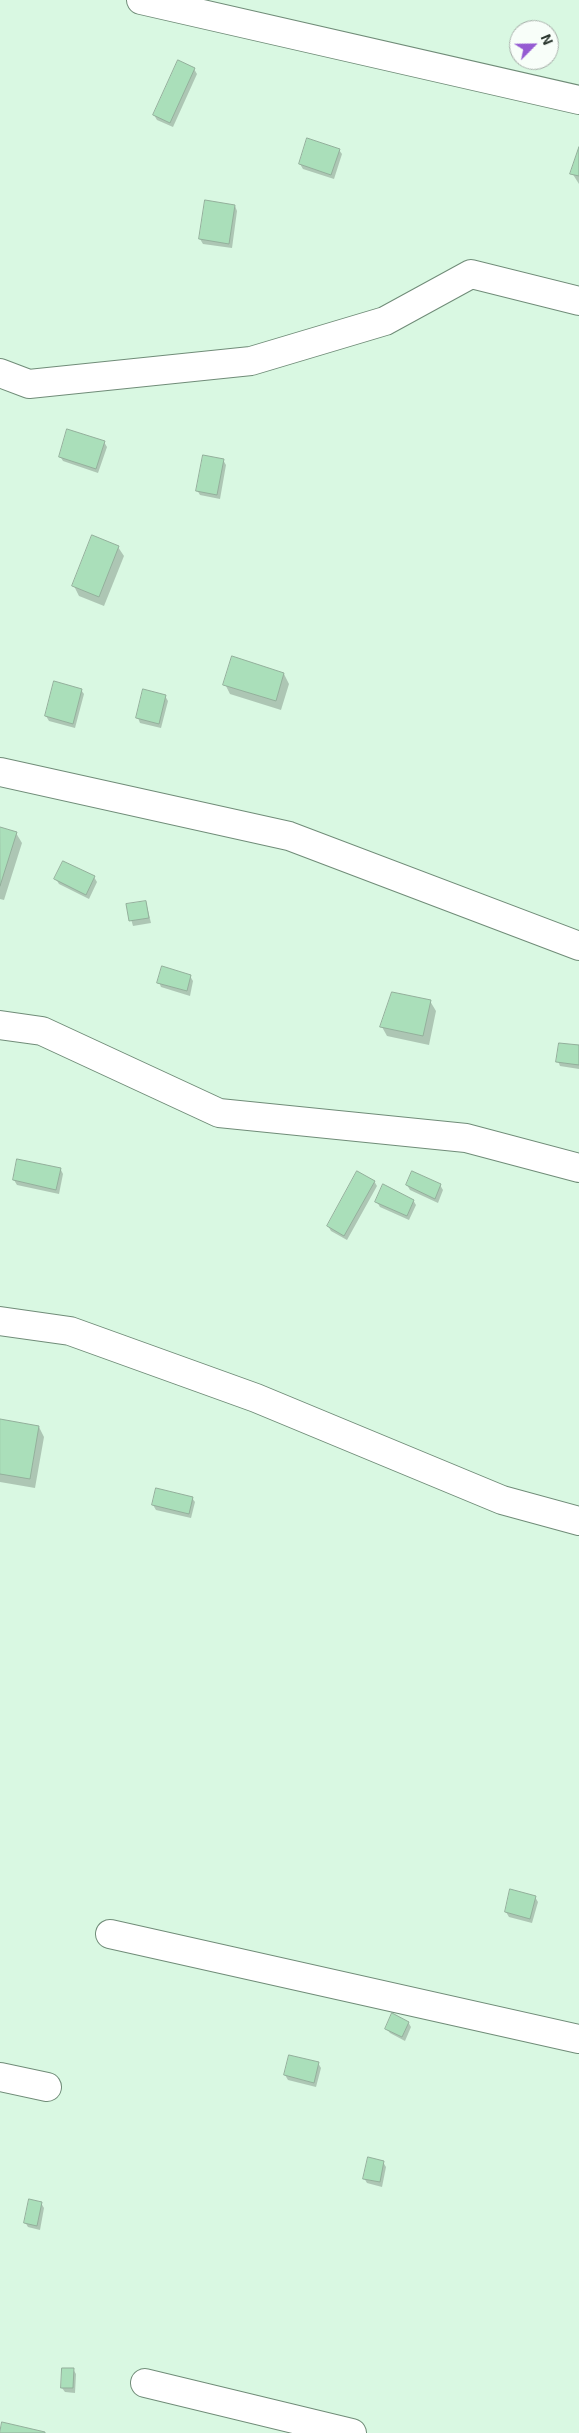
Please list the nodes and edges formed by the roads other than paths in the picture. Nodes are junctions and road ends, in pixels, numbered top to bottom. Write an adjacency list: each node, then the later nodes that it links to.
1 (141, 0): 2 (street)
2 (579, 100)
3 (579, 301): 4 (street)
4 (0, 373)
5 (0, 772): 6 (street)
6 (579, 946)
7 (0, 1025): 8 (street)
8 (579, 1168)
9 (0, 1322): 10 (street)
10 (579, 1521)
11 (110, 1934): 12 (street)
12 (579, 2039)
13 (0, 2077): 14 (street)
14 (46, 2087)
15 (145, 2383): 16 (street)
16 (352, 2433)

